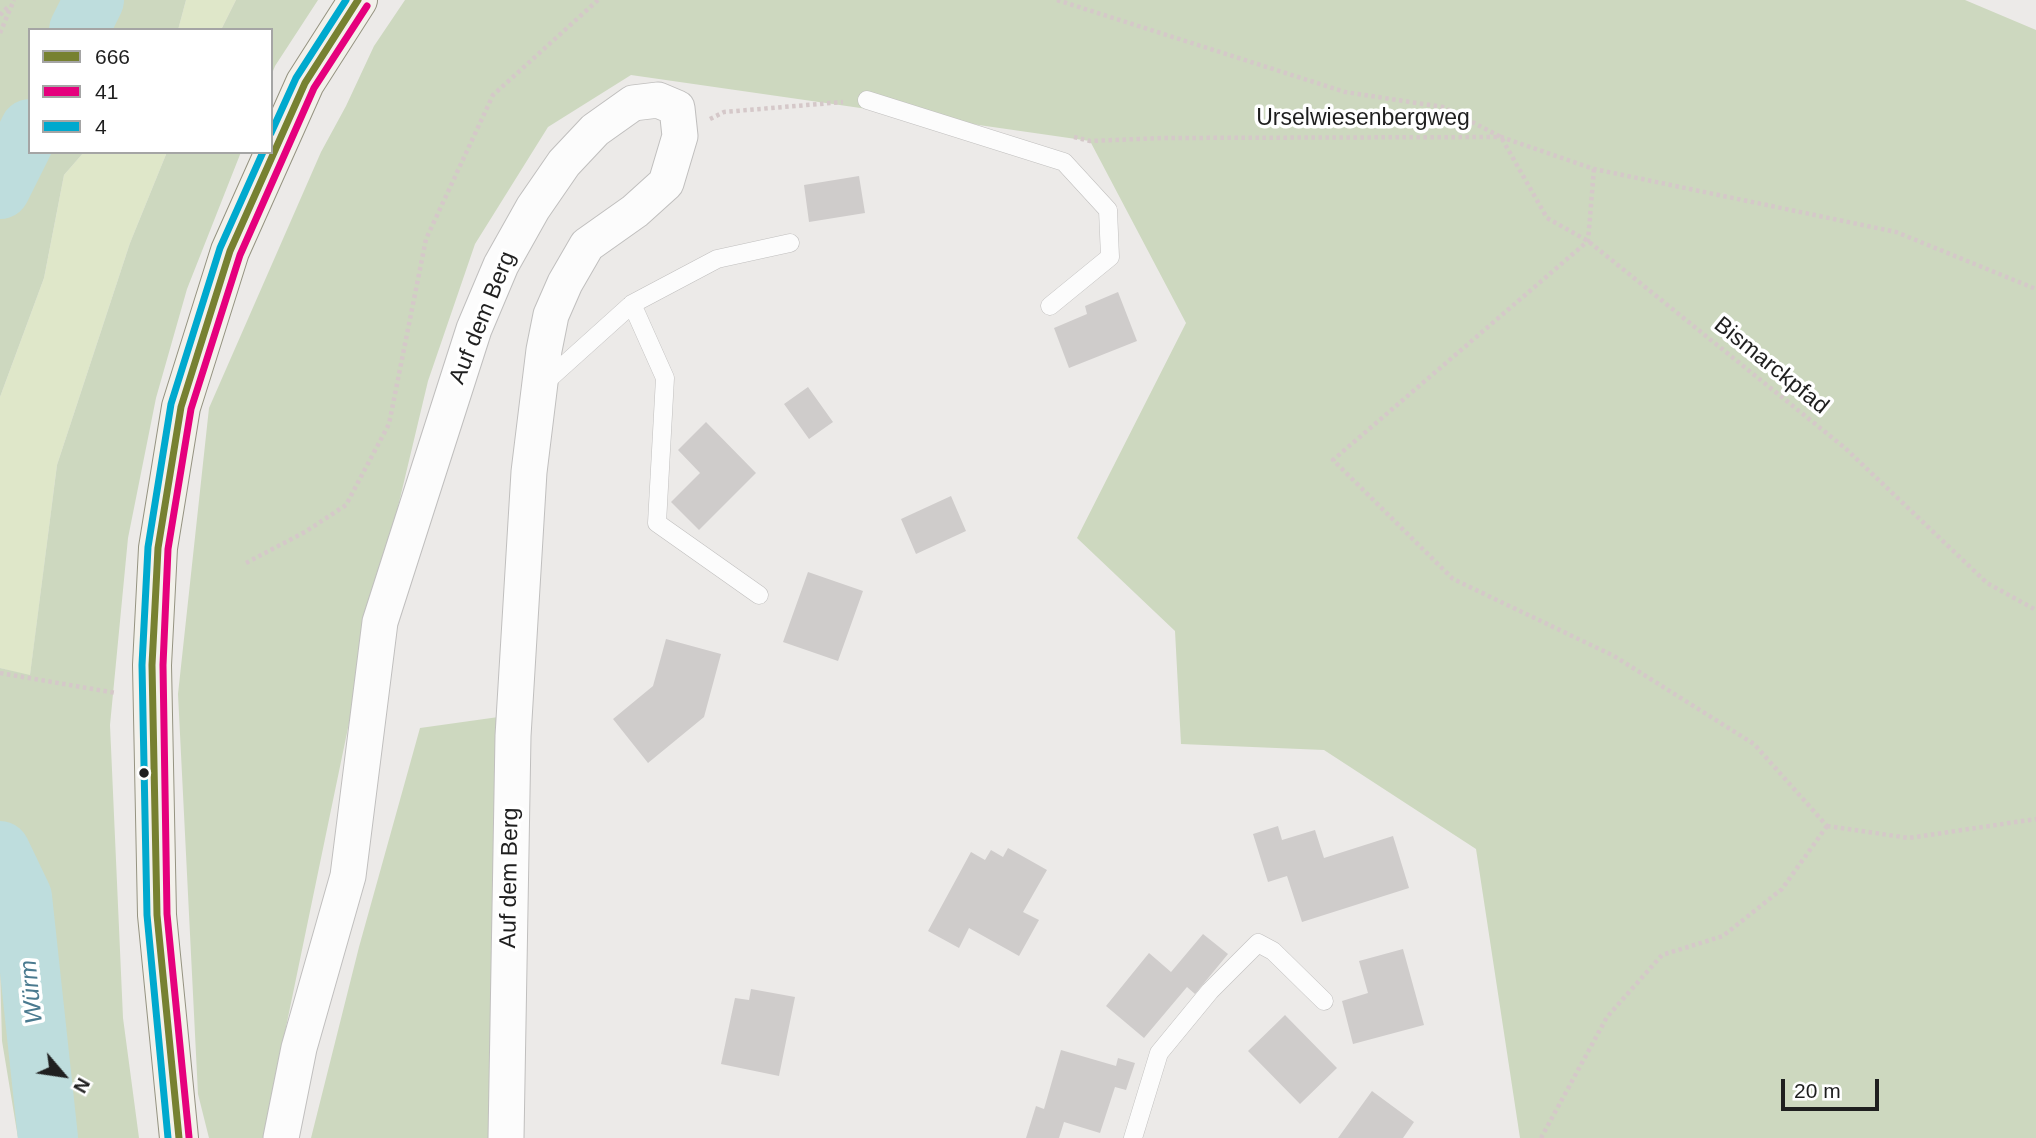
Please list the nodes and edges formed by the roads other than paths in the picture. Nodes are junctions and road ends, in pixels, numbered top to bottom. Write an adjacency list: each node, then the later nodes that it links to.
1 (358, 0): 3 (main road)
2 (867, 100): 7 (lane)
3 (273, 153)
4 (273, 154): 11 (main road)
5 (790, 243): 6 (lane)
6 (632, 304): 8 (lane); 9 (lane)
7 (1050, 306)
8 (540, 387): 12 (street, Auf dem Berg); 13 (street, Auf dem Berg)
9 (759, 596)
10 (1324, 1001): 14 (lane)
11 (179, 1138)
12 (281, 1138)
13 (506, 1138)
14 (1133, 1138)

